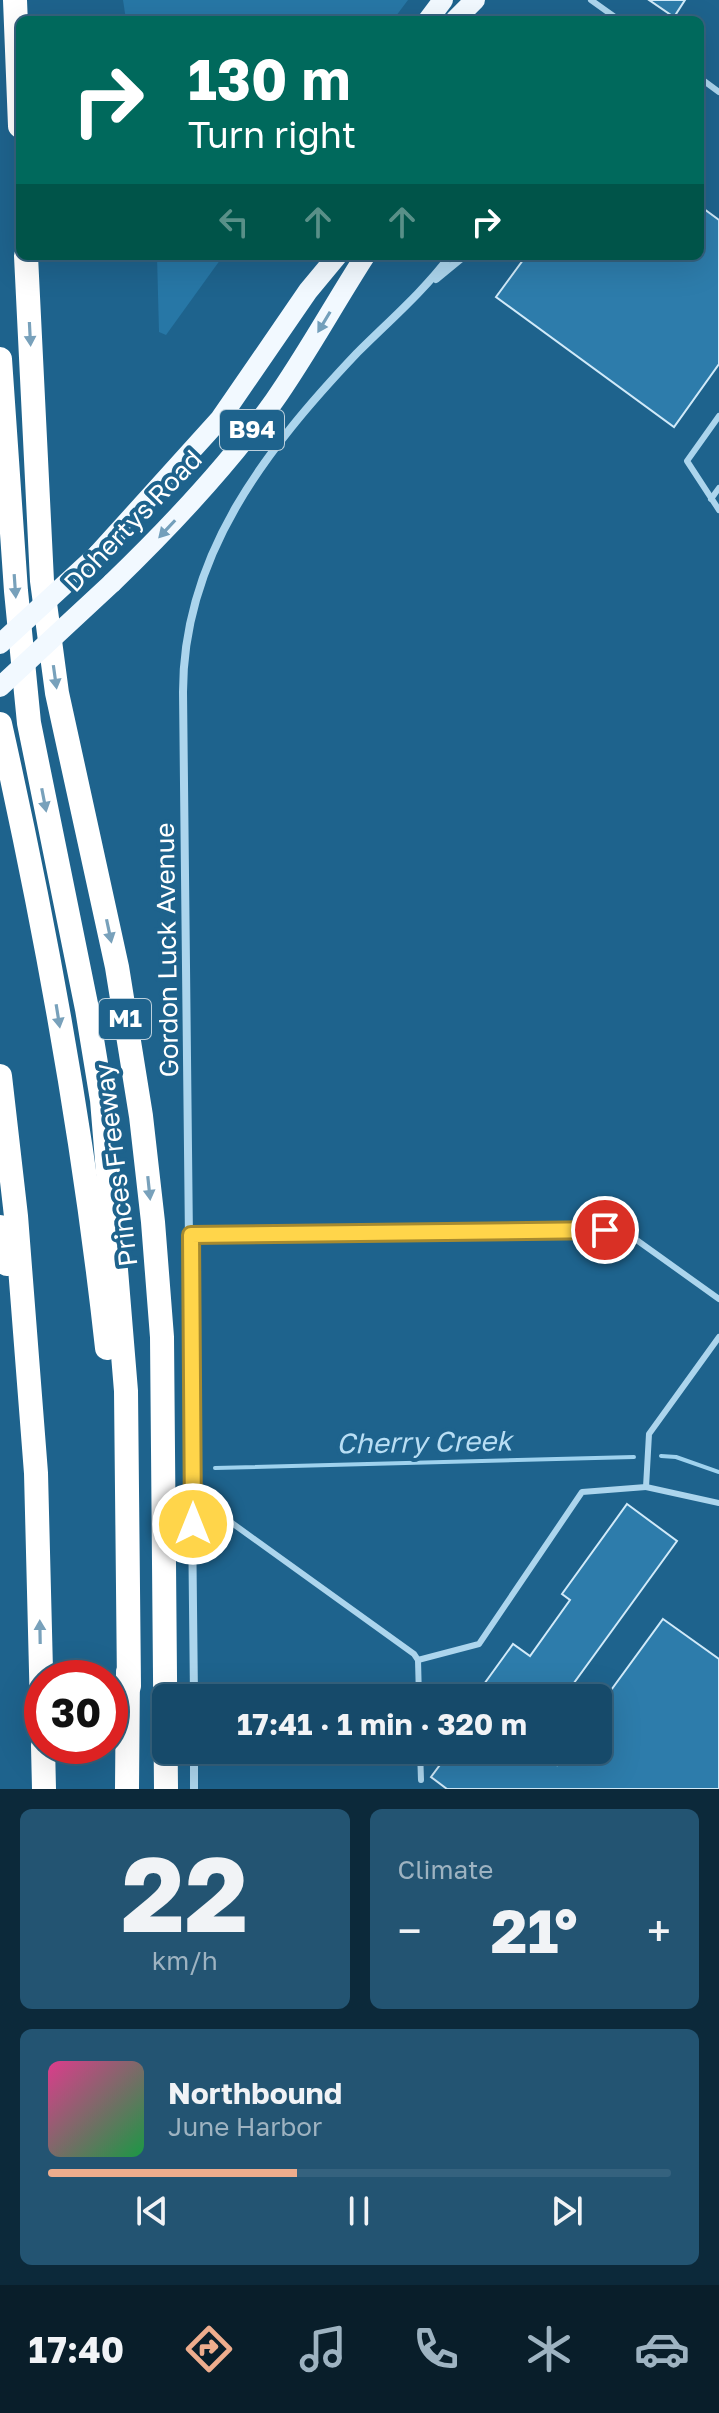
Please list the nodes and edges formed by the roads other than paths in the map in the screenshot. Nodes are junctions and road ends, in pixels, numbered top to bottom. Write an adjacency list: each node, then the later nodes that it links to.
1 (15, 0): 6 (highway)
2 (475, 0): 4 (main road)
3 (591, 0): 5 (lane)
4 (459, 16)
5 (613, 16)
6 (16, 25)
7 (26, 260): 43 (highway, Princes Freeway / M1, one-way to 43)
8 (334, 260): 18 (main road, Dohertys Road / B94, bridge)
9 (363, 260): 19 (main road, Dohertys Road / B94, one-way to 19, bridge)
10 (447, 260): 12 (street, Gordon Luck Avenue)
11 (459, 260): 12 (street, Gordon Luck Avenue)
12 (429, 284): 25 (street, Gordon Luck Avenue)
13 (0, 359): 36 (highway, one-way to 36)
14 (719, 416): 16 (lane)
15 (719, 488): 16 (lane)
16 (711, 499): 17 (lane)
17 (719, 510)
18 (0, 644)
19 (0, 687)
20 (0, 724): 22 (highway)
21 (0, 746): 22 (highway, M1)
22 (24, 829): 36 (highway, Princes Freeway / M1, one-way to 36)
23 (0, 1076): 28 (highway)
24 (0, 1227): 28 (highway)
25 (191, 1235): 26 (lane); 30 (street, Gordon Luck Avenue)
26 (719, 1299)
27 (719, 1337): 29 (lane)
28 (36, 1473): 32 (highway, one-way to 28)
29 (646, 1487): 31 (lane); 33 (lane)
30 (193, 1495): 33 (lane); 34 (street, Gordon Luck Avenue)
31 (719, 1503)
32 (41, 1660)
33 (418, 1660): 35 (lane)
34 (194, 1684)
35 (419, 1684)
36 (129, 1686): 42 (highway, Princes Freeway / M1)
37 (43, 1764): 41 (highway)
38 (194, 1764): 44 (street)
39 (420, 1764): 40 (lane)
40 (421, 1780)
41 (44, 1789)
42 (127, 1789)
43 (166, 1789)
44 (194, 1789)

